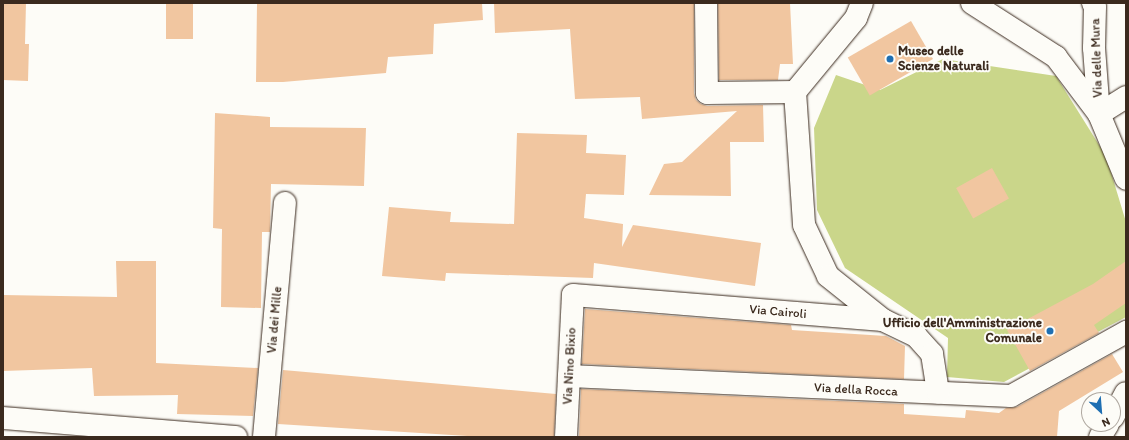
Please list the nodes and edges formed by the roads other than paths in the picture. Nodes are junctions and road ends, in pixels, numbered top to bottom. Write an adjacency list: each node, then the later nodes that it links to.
1 (706, 3): 5 (street)
2 (862, 3): 5 (street)
3 (972, 3): 7 (street)
4 (1093, 3): 7 (street, Via delle Mura)
5 (795, 92): 11 (street)
6 (1126, 97): 7 (street)
7 (1100, 114): 8 (street)
8 (1126, 179)
9 (286, 203): 20 (street, Via dei Mille)
10 (573, 295): 11 (street, Via Cairoli); 13 (street, Via Nino Bixio)
11 (883, 320): 14 (street, Via Cairoli)
12 (1126, 332): 14 (street, Via della Rocca)
13 (569, 376): 14 (street, Via della Rocca); 21 (street, Via Nino Bixio)
14 (938, 393)
15 (1126, 393): 16 (street)
16 (1121, 402)
17 (3, 418): 18 (street)
18 (101, 431): 19 (street)
19 (236, 437)
20 (264, 437)
21 (566, 437)

